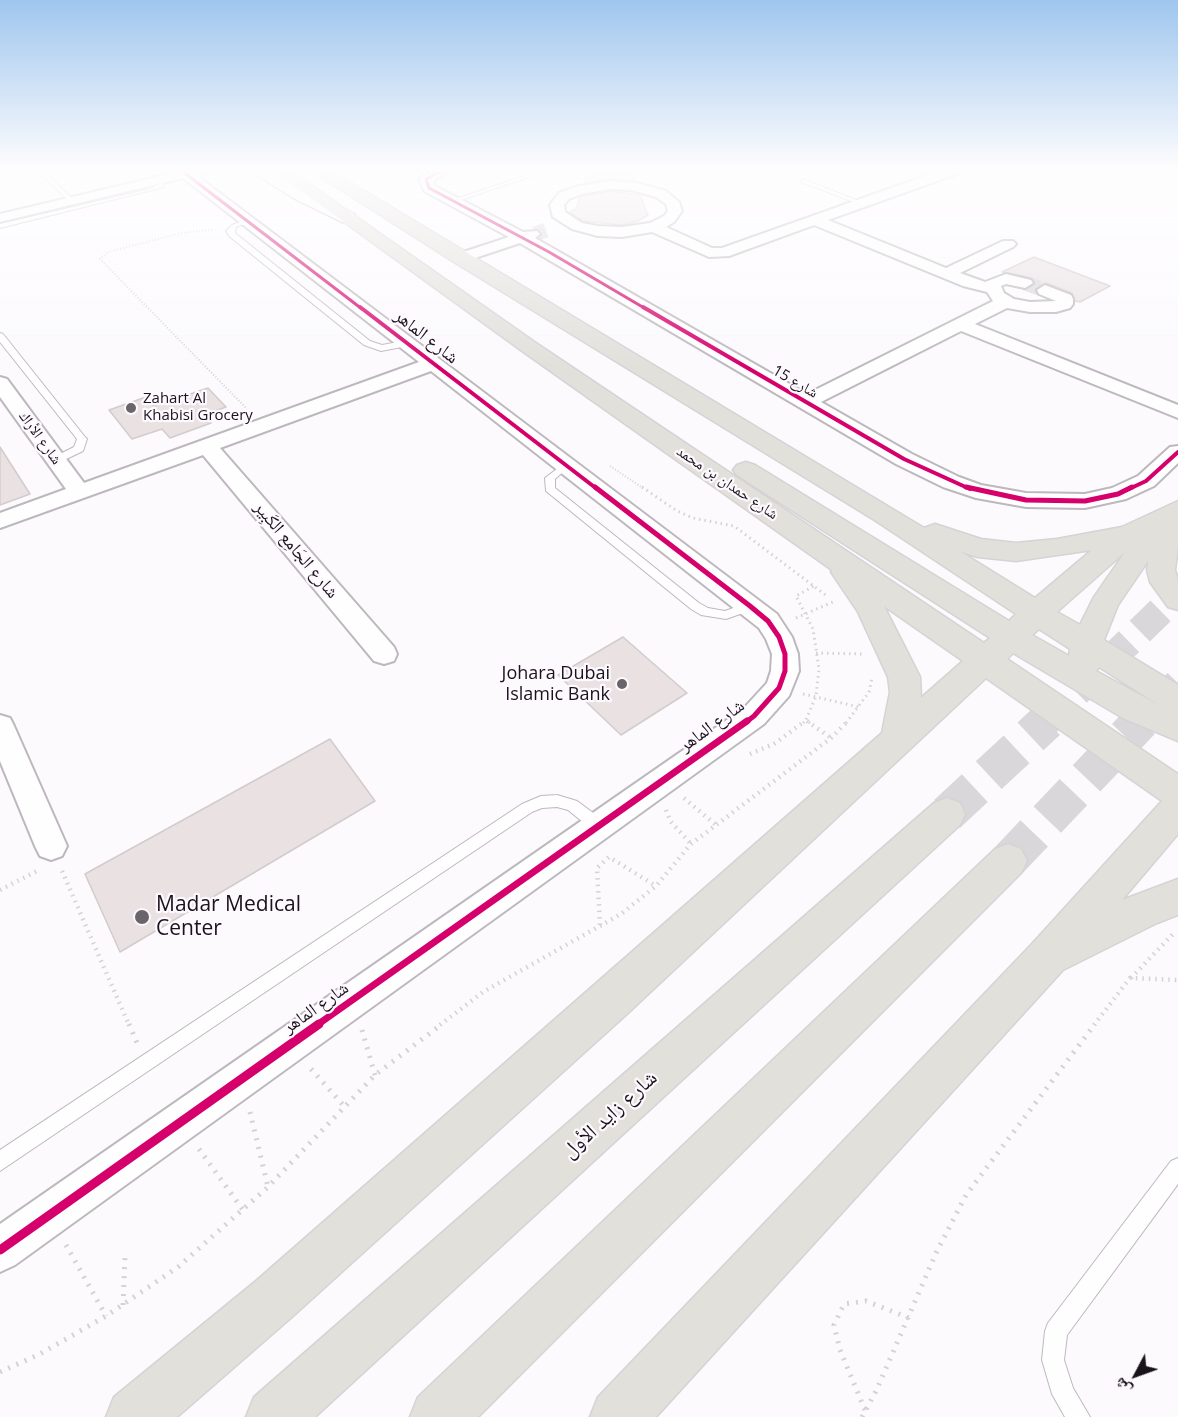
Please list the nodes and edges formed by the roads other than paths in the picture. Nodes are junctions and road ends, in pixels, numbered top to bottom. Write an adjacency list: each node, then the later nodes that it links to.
1 (255, 235): 16 (street, شارع الماهر)
2 (372, 235): 20 (main road, شارع حمدان بن محمد)
3 (424, 235): 9 (main road)
4 (672, 235): 5 (street)
5 (772, 235)
6 (851, 235): 10 (street)
7 (528, 236): 9 (street); 18 (street, شارع 15)
8 (1008, 244): 10 (street)
9 (460, 258): 26 (main road)
10 (946, 274): 13 (street)
11 (1025, 283): 13 (street)
12 (1045, 290): 13 (street)
13 (999, 295): 14 (street)
14 (960, 325): 18 (street); 19 (street)
15 (0, 336): 23 (lane)
16 (435, 363): 21 (street); 45 (street, شارع الماهر)
17 (0, 385): 23 (street, شارع الأراك)
18 (806, 402): 22 (street, شارع 15)
19 (1178, 412)
20 (638, 422): 29 (main road, شارع حمدان بن محمد); 32 (main road)
21 (207, 446): 24 (street); 34 (street, شارع الجَامِع الكَبِير)
22 (1178, 452)
23 (56, 460): 24 (street, شارع الأراك)
24 (79, 492): 27 (street)
25 (1173, 513): 28 (main road); 30 (main road); 33 (main road)
26 (885, 515): 28 (main road); 31 (main road)
27 (0, 521)
28 (1129, 534): 31 (main road)
29 (834, 556): 35 (main road, شارع حمدان بن محمد); 38 (main road)
30 (1178, 600)
31 (1036, 614): 32 (main road); 33 (main road)
32 (1011, 637): 35 (main road); 36 (main road)
33 (1086, 645): 36 (main road); 37 (main road)
34 (384, 654)
35 (985, 661): 36 (main road); 38 (main road); 42 (main road, شارع حمدان بن محمد)
36 (1084, 684): 40 (main road); 41 (main road); 42 (main road)
37 (1178, 702)
38 (879, 722): 53 (main road)
39 (0, 726): 46 (street)
40 (1178, 728)
41 (1178, 744)
42 (1178, 793)
43 (1178, 808): 49 (main road)
44 (947, 814): 54 (main road, شارع زايد الأول)
45 (599, 826): 50 (lane); 52 (street, شارع الماهر)
46 (54, 853)
47 (1008, 861): 55 (main road)
48 (1178, 897): 49 (main road)
49 (1046, 959): 56 (main road)
50 (0, 1161)
51 (1178, 1167): 57 (lane)
52 (0, 1250)
53 (134, 1417)
54 (274, 1417)
55 (438, 1417)
56 (618, 1417)
57 (1079, 1417)

